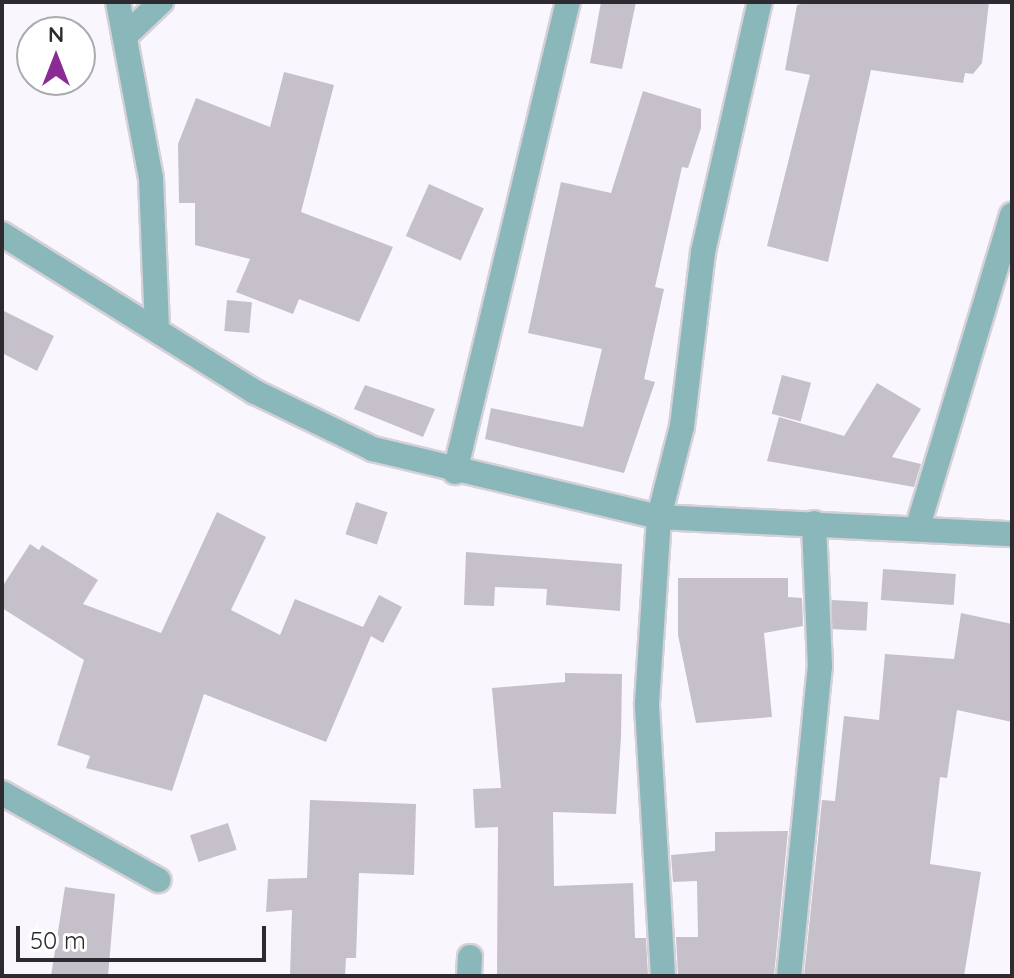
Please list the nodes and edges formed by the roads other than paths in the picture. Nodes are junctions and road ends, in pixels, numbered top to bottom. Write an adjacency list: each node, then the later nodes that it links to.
1 (118, 2): 5 (street)
2 (161, 2): 5 (street)
3 (568, 2): 9 (street)
4 (760, 2): 10 (street)
5 (125, 36): 8 (street)
6 (1012, 215): 12 (street)
7 (2, 234): 8 (street)
8 (157, 329): 9 (street)
9 (455, 472): 10 (street)
10 (659, 517): 11 (street); 16 (street)
11 (814, 523): 12 (street); 17 (street)
12 (918, 526): 13 (street)
13 (1012, 534)
14 (2, 793): 15 (street)
15 (158, 880)
16 (663, 976)
17 (789, 976)

